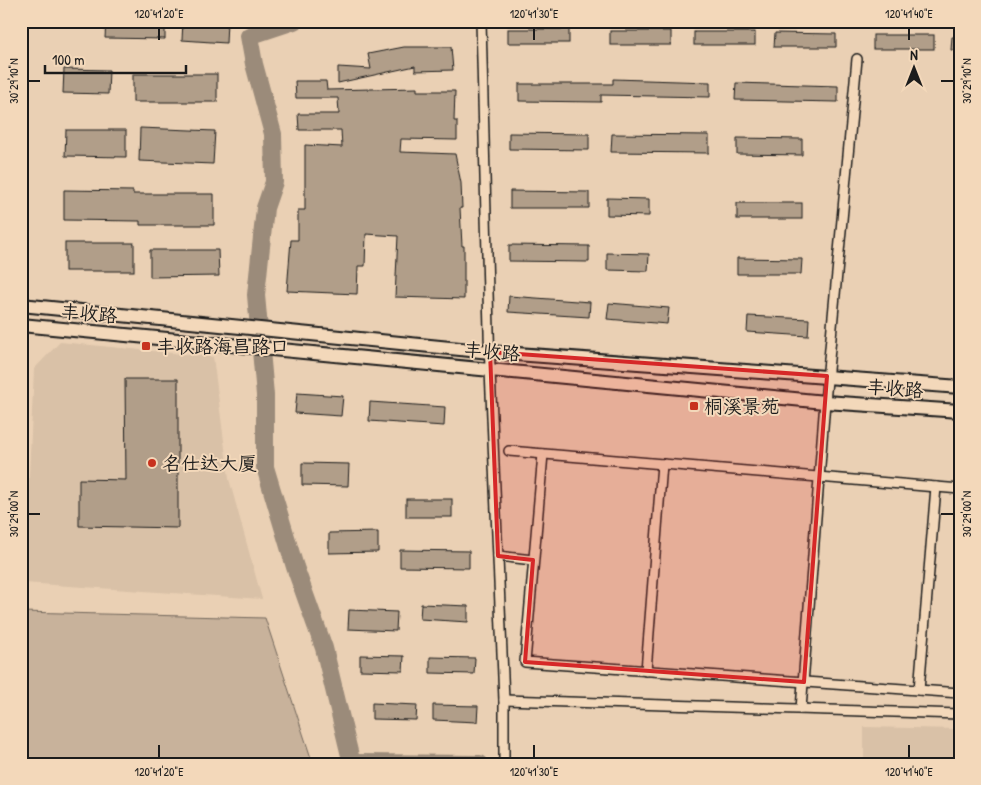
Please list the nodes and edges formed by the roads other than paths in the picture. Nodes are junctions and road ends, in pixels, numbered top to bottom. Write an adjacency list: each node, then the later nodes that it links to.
1 (480, 21): 5 (street)
2 (857, 59): 7 (street)
3 (21, 305): 5 (main road, 丰收路)
4 (21, 325): 6 (main road, 丰收路)
5 (490, 352): 6 (street); 7 (main road, 丰收路)
6 (490, 370): 9 (main road, 丰收路); 17 (street)
7 (827, 376): 8 (main road, 丰收路); 9 (street)
8 (960, 388)
9 (825, 402): 10 (main road, 丰收路); 14 (street)
10 (960, 411)
11 (510, 451): 12 (street)
12 (543, 454): 13 (street); 18 (street)
13 (662, 464): 14 (street); 19 (street)
14 (819, 477): 15 (street); 20 (street)
15 (936, 487): 16 (street); 21 (street)
16 (960, 489)
17 (498, 556): 18 (street); 23 (street)
18 (534, 560): 19 (street)
19 (646, 671): 20 (street)
20 (804, 682): 21 (street); 24 (street)
21 (919, 690): 22 (street)
22 (960, 693)
23 (504, 700): 24 (street); 26 (street)
24 (801, 709): 25 (street)
25 (960, 714)
26 (504, 764)

